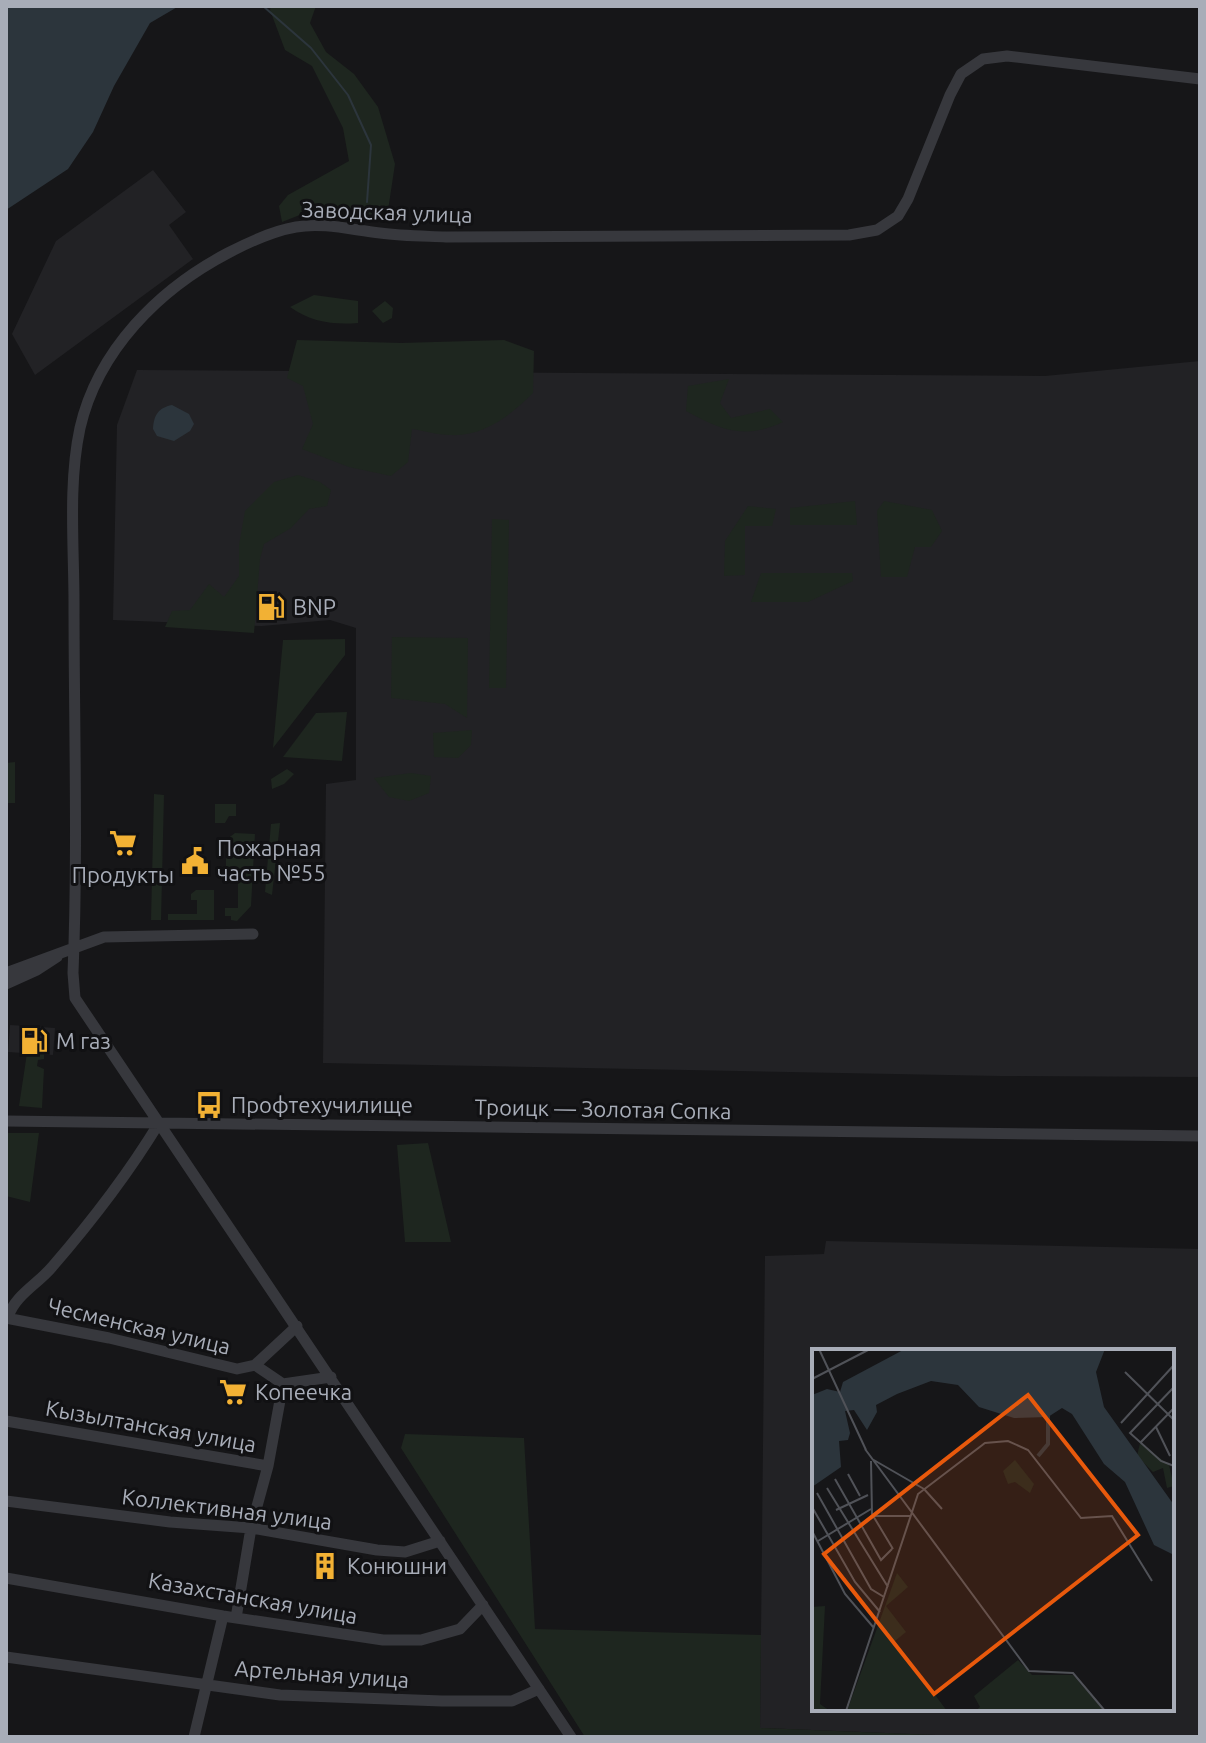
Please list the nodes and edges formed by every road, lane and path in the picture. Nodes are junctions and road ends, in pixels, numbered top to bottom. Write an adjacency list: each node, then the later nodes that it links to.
1 (1200, 79): 3 (street, Заводская улица)
2 (253, 934): 3 (street)
3 (74, 946): 4 (street); 5 (street); 7 (street, Заводская улица)
4 (6, 973)
5 (6, 984)
6 (6, 1121): 7 (street, Троицк — Золотая Сопка)
7 (159, 1123): 8 (street, Троицк — Золотая Сопка); 9 (street); 10 (street, Заводская улица)
8 (1200, 1136)
9 (7, 1317): 11 (street, Чесменская улица)
10 (297, 1326): 11 (street, Чесменская улица); 12 (street, Заводская улица)
11 (255, 1365): 13 (street)
12 (331, 1377): 13 (street); 18 (street, Заводская улица)
13 (283, 1384): 15 (street, Кызылтанская улица)
14 (6, 1421): 15 (street, Кызылтанская улица)
15 (268, 1466): 17 (street)
16 (6, 1501): 17 (street, Коллективная улица)
17 (251, 1528): 18 (street, Коллективная улица); 22 (street)
18 (440, 1541): 20 (street, Заводская улица)
19 (6, 1578): 21 (street, Казахстанская улица)
20 (483, 1605): 22 (street, Казахстанская улица); 25 (street, Заводская улица)
21 (223, 1616): 22 (street, Казахстанская улица); 24 (street)
22 (236, 1618)
23 (6, 1657): 24 (street, Артельная улица)
24 (208, 1684): 25 (street, Артельная улица); 26 (street)
25 (539, 1689): 27 (street, Заводская улица)
26 (194, 1737)
27 (571, 1737)

